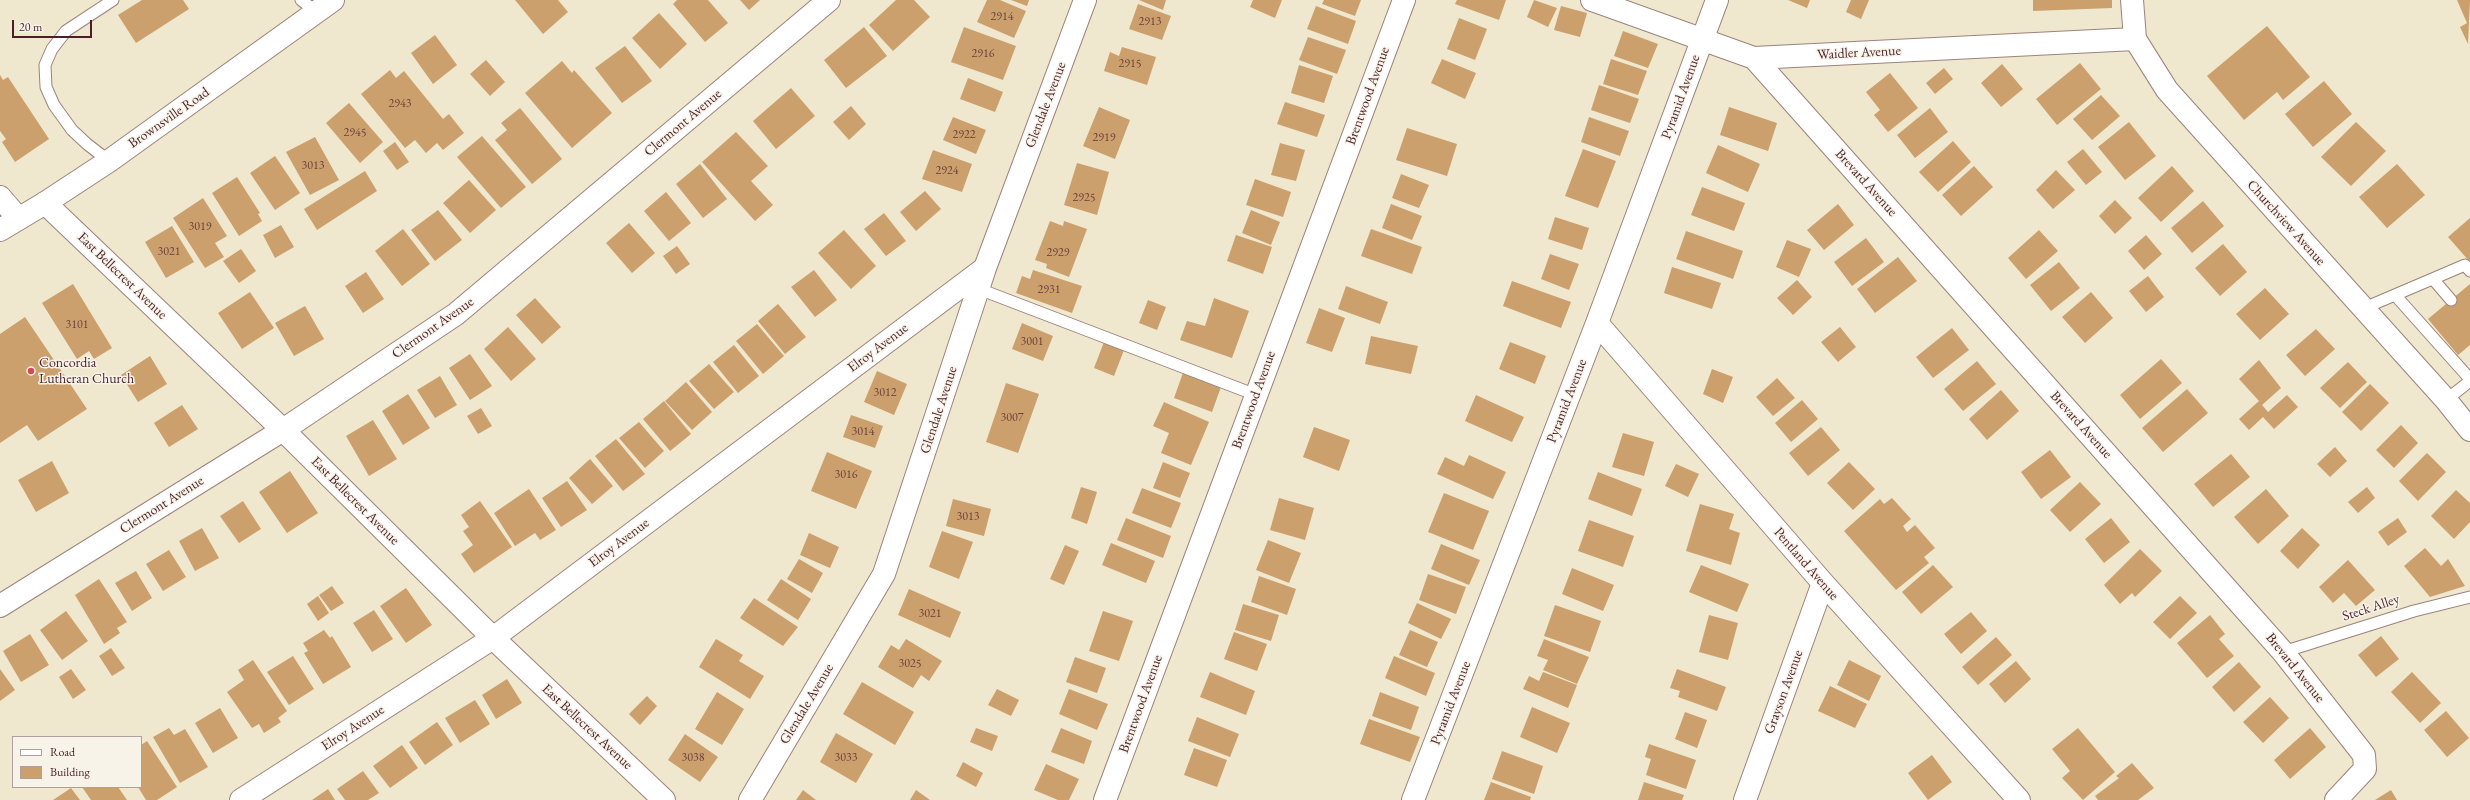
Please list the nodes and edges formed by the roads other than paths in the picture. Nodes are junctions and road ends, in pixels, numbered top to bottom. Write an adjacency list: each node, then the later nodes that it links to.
1 (113, 0): 13 (lane)
2 (301, 0): 9 (lane)
3 (829, 0): 29 (street, Clermont Avenue)
4 (1085, 0): 18 (street, Glendale Avenue)
5 (1404, 0): 27 (street, Brentwood Avenue)
6 (1592, 0): 11 (street, Waidler Avenue)
7 (1717, 0): 11 (street, Pyramid Avenue)
8 (2132, 0): 10 (street, Churchview Avenue)
9 (325, 6): 13 (street, Brownsville Road)
10 (2135, 39): 12 (street, Waidler Avenue); 24 (street, Churchview Avenue)
11 (1702, 40): 12 (street, Waidler Avenue); 25 (street, Pyramid Avenue)
12 (1754, 58): 35 (street, Brevard Avenue)
13 (110, 161): 15 (street, Brownsville Road)
14 (0, 197): 16 (street)
15 (45, 203): 16 (street, Brownsville Road); 29 (street, East Bellecrest Avenue)
16 (18, 218): 17 (street, Brownsville Road)
17 (0, 230)
18 (985, 268): 21 (street, Glendale Avenue); 34 (street, Elroy Avenue)
19 (2470, 271): 20 (lane)
20 (2433, 279): 22 (lane); 23 (lane)
21 (979, 289): 27 (lane); 38 (street, Glendale Avenue)
22 (2395, 295): 24 (lane); 26 (lane)
23 (2452, 300)
24 (2362, 309): 28 (street, Churchview Avenue)
25 (1597, 323): 31 (street, Pentland Avenue); 40 (street, Pyramid Avenue)
26 (2470, 380): 28 (lane)
27 (1256, 395): 39 (street, Brentwood Avenue)
28 (2446, 400): 30 (street, Churchview Avenue)
29 (283, 430): 33 (street, Clermont Avenue); 34 (street, East Bellecrest Avenue)
30 (2470, 430)
31 (1823, 583): 41 (street, Grayson Avenue); 42 (street, Pentland Avenue)
32 (2470, 597): 35 (lane, Steck Alley)
33 (0, 606)
34 (492, 638): 36 (street, Elroy Avenue); 37 (street, East Bellecrest Avenue)
35 (2283, 652): 43 (street, Brevard Avenue)
36 (241, 800)
37 (664, 800)
38 (750, 800)
39 (1105, 800)
40 (1413, 800)
41 (1745, 800)
42 (2019, 800)
43 (2336, 800)

